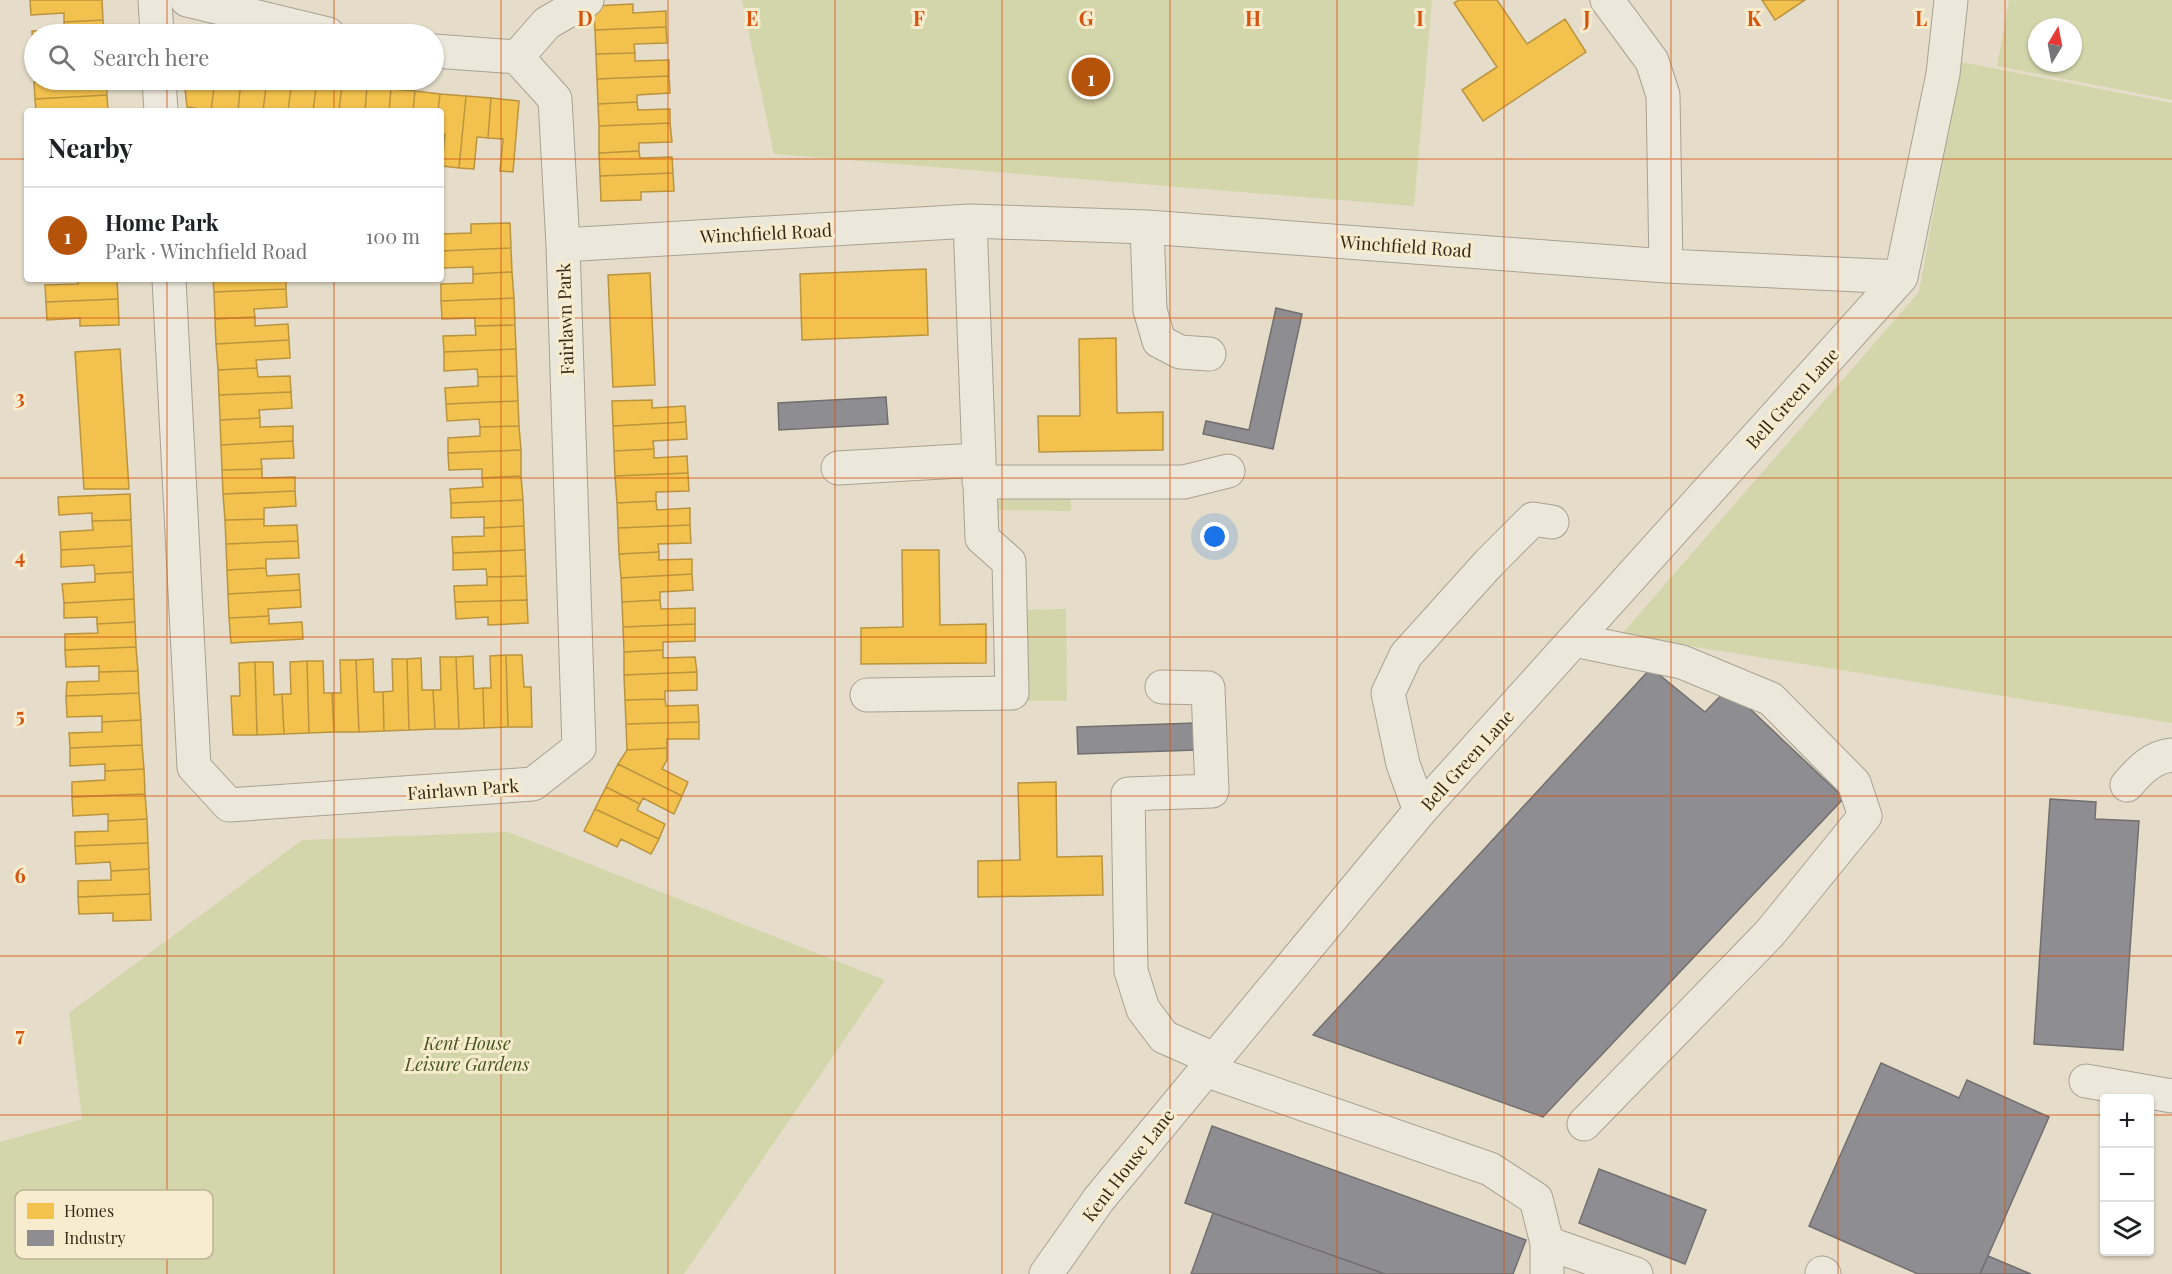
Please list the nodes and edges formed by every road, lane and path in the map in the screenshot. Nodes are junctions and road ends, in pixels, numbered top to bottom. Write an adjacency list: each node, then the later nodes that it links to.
1 (155, 0): 6 (street)
2 (187, 0): 7 (street)
3 (587, 0): 9 (street)
4 (1607, 0): 15 (street)
5 (1952, 0): 16 (street)
6 (156, 24)
7 (287, 24)
8 (444, 52): 9 (street)
9 (517, 57): 14 (street, Fairlawn Park)
10 (159, 90): 11 (street)
11 (160, 108)
12 (970, 221): 13 (street, Winchfield Road); 14 (street, Winchfield Road); 20 (street)
13 (1147, 227): 15 (street, Winchfield Road); 18 (street)
14 (563, 245): 17 (street, Fairlawn Park)
15 (1666, 266): 16 (street, Winchfield Road)
16 (1901, 277): 23 (street, Bell Green Lane)
17 (169, 282)
18 (1209, 354)
19 (838, 468): 20 (street)
20 (978, 471): 21 (street); 25 (street)
21 (1228, 471)
22 (1552, 522): 28 (street)
23 (1574, 640): 28 (street, Bell Green Lane); 32 (street)
24 (1162, 687): 29 (street)
25 (867, 695)
26 (2172, 755): 27 (street)
27 (2127, 785)
28 (1420, 811): 29 (street, Bell Green Lane)
29 (1209, 1064): 33 (street); 34 (street, Kent House Lane)
30 (2086, 1081): 31 (street)
31 (2172, 1096)
32 (1584, 1124)
33 (1547, 1258): 35 (street)
34 (1046, 1274)
35 (1636, 1274)

